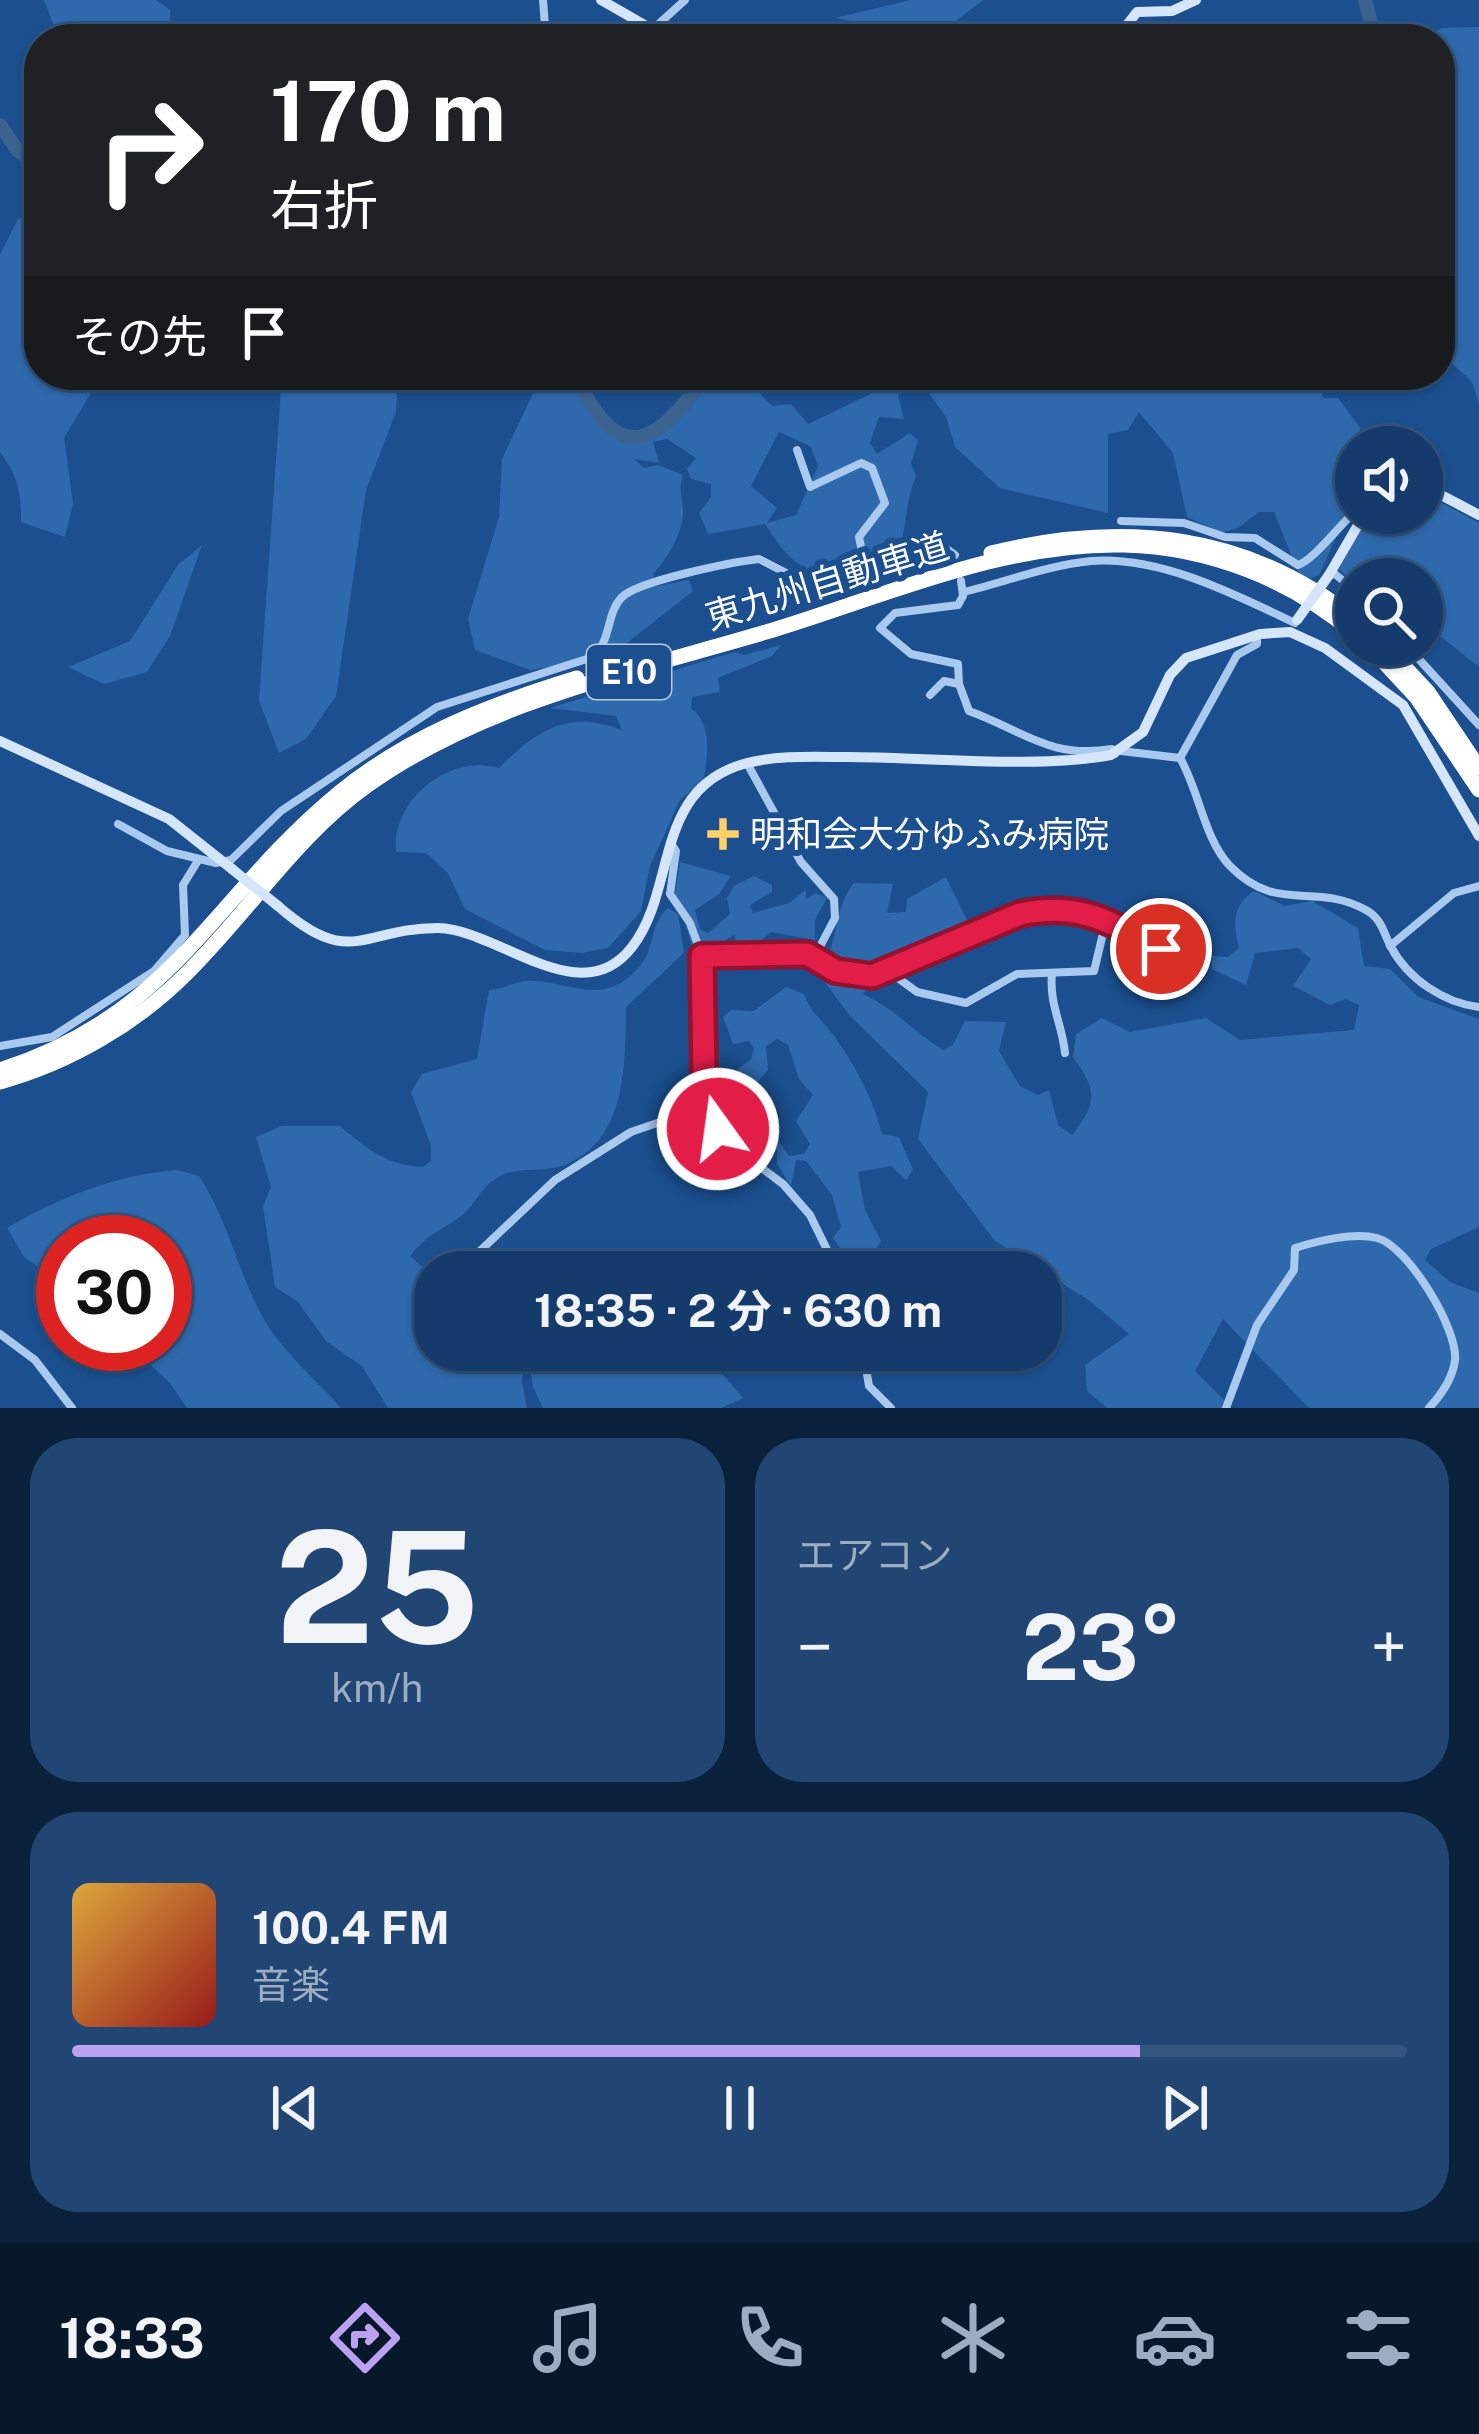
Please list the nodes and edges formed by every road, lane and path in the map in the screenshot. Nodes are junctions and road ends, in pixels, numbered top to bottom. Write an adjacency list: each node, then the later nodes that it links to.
1 (601, 0): 4 (street)
2 (685, 0): 6 (street)
3 (1196, 0): 7 (street)
4 (615, 4): 5 (street)
5 (643, 24)
6 (659, 24)
7 (1128, 24)
8 (797, 450): 16 (street)
9 (1443, 495): 10 (street)
10 (1479, 515)
11 (1121, 521): 12 (street)
12 (1335, 528)
13 (1353, 534): 15 (street)
14 (955, 555): 16 (street)
15 (1330, 573): 17 (street); 22 (street, bridge)
16 (867, 576): 40 (street)
17 (1335, 576)
18 (961, 580): 19 (street)
19 (964, 592): 22 (street); 27 (street)
20 (1335, 605): 53 (highway, 東九州自動車道 / E10)
21 (1335, 619): 54 (highway, 東九州自動車道 / E10)
22 (1294, 625): 23 (street); 37 (street)
23 (1257, 635): 31 (street); 32 (street)
24 (1387, 666): 35 (highway)
25 (1404, 666): 34 (highway)
26 (1425, 666): 29 (street)
27 (959, 684): 28 (street); 31 (street)
28 (930, 695)
29 (1479, 725)
30 (0, 741): 40 (street)
31 (1118, 752): 32 (street); 33 (street)
32 (1180, 758): 43 (street)
33 (746, 764): 38 (street); 45 (street)
34 (1479, 768)
35 (1479, 790)
36 (118, 824): 39 (street)
37 (1479, 836)
38 (669, 841): 40 (street, bridge); 44 (street)
39 (200, 859): 40 (street); 50 (street)
40 (229, 866)
41 (1479, 886): 43 (street)
42 (1107, 917): 46 (street); 47 (street); 48 (street)
43 (1390, 946): 49 (street)
44 (702, 956): 45 (street); 52 (street)
45 (815, 956): 47 (street)
46 (1203, 958)
47 (886, 970): 48 (street)
48 (1052, 974): 51 (street)
49 (1479, 1007)
50 (0, 1046)
51 (1065, 1053)
52 (704, 1061): 55 (street); 56 (street)
53 (0, 1070)
54 (0, 1082)
55 (481, 1251)
56 (828, 1251)
57 (0, 1334): 59 (street)
58 (866, 1371): 60 (street)
59 (72, 1408)
60 (891, 1408)
61 (1226, 1408): 62 (street)
62 (1429, 1408)

